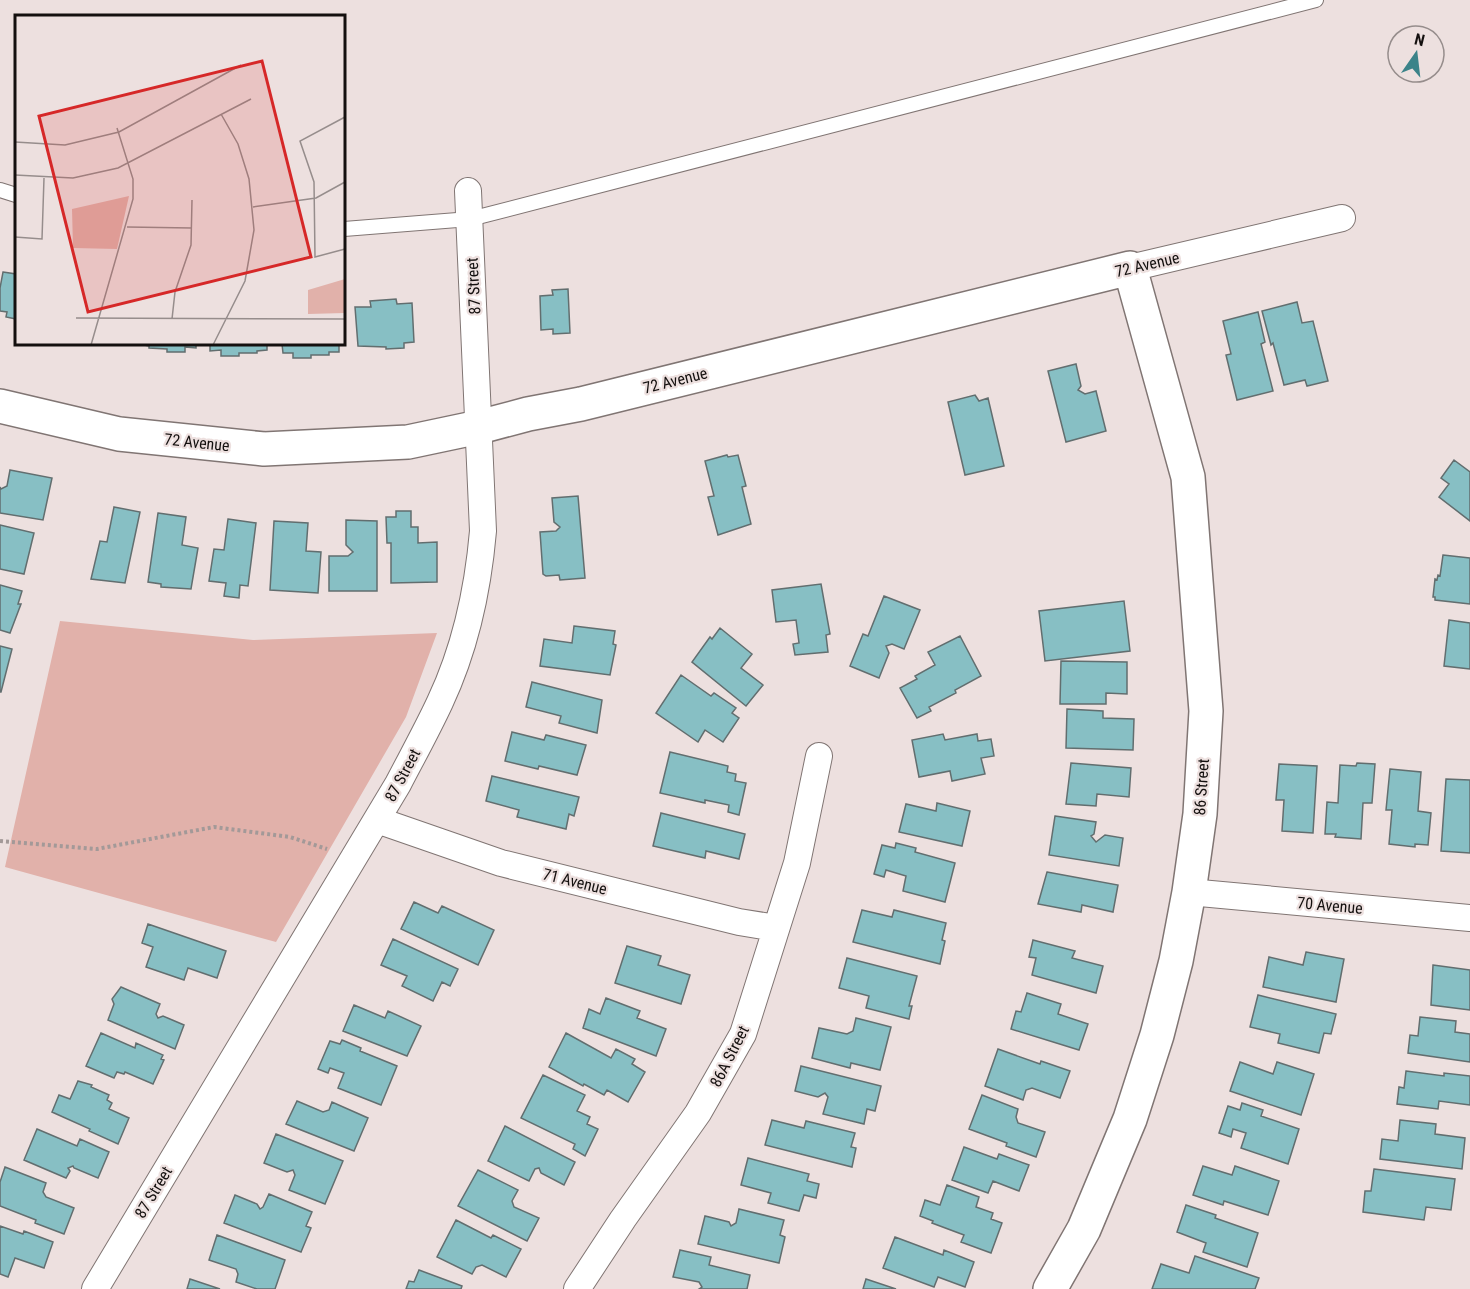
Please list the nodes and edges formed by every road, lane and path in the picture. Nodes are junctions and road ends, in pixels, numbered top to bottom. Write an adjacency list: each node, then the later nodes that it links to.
1 (1316, 0): 6 (lane)
2 (0, 190): 4 (lane)
3 (468, 191): 6 (street, 87 Street)
4 (15, 195)
5 (1342, 218): 8 (street, 72 Avenue)
6 (470, 219): 7 (lane); 10 (street, 87 Street)
7 (345, 229)
8 (1130, 268): 10 (street, 72 Avenue); 15 (street, 86 Street)
9 (0, 406): 10 (street, 72 Avenue)
10 (479, 427): 12 (street, 87 Street)
11 (819, 756): 17 (street, 86A Street)
12 (377, 820): 14 (street, 87 Street); 17 (street, 71 Avenue)
13 (0, 841): 14 (path)
14 (354, 858): 18 (street, 87 Street)
15 (1189, 892): 16 (street, 70 Avenue); 20 (street, 86 Street)
16 (1470, 918)
17 (776, 928): 19 (street, 86A Street)
18 (95, 1289)
19 (577, 1289)
20 (1050, 1289)

